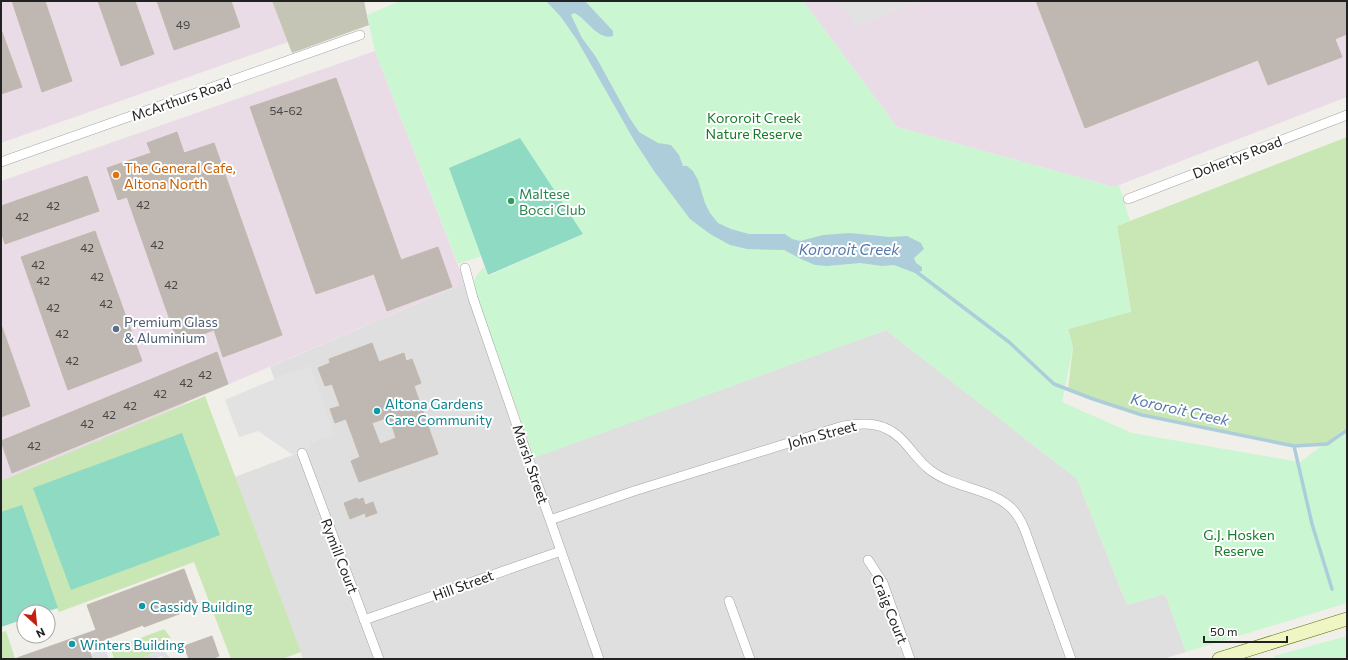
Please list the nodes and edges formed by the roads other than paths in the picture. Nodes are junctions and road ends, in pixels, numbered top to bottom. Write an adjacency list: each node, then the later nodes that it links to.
1 (360, 35): 3 (street, McArthurs Road)
2 (1347, 115): 4 (street, Dohertys Road)
3 (1, 162)
4 (1128, 200)
5 (465, 268): 7 (street, Marsh Street)
6 (302, 453): 12 (street, Rymill Court)
7 (550, 520): 8 (street, Marsh Street); 17 (street, John Street)
8 (561, 551): 12 (street, Hill Street); 14 (street, Marsh Street)
9 (868, 560): 16 (street, Craig Court)
10 (729, 601): 15 (street)
11 (1347, 619): 18 (main road)
12 (364, 620): 13 (street, Rymill Court)
13 (379, 659)
14 (599, 659)
15 (750, 659)
16 (910, 659)
17 (1071, 659)
18 (1219, 659)

